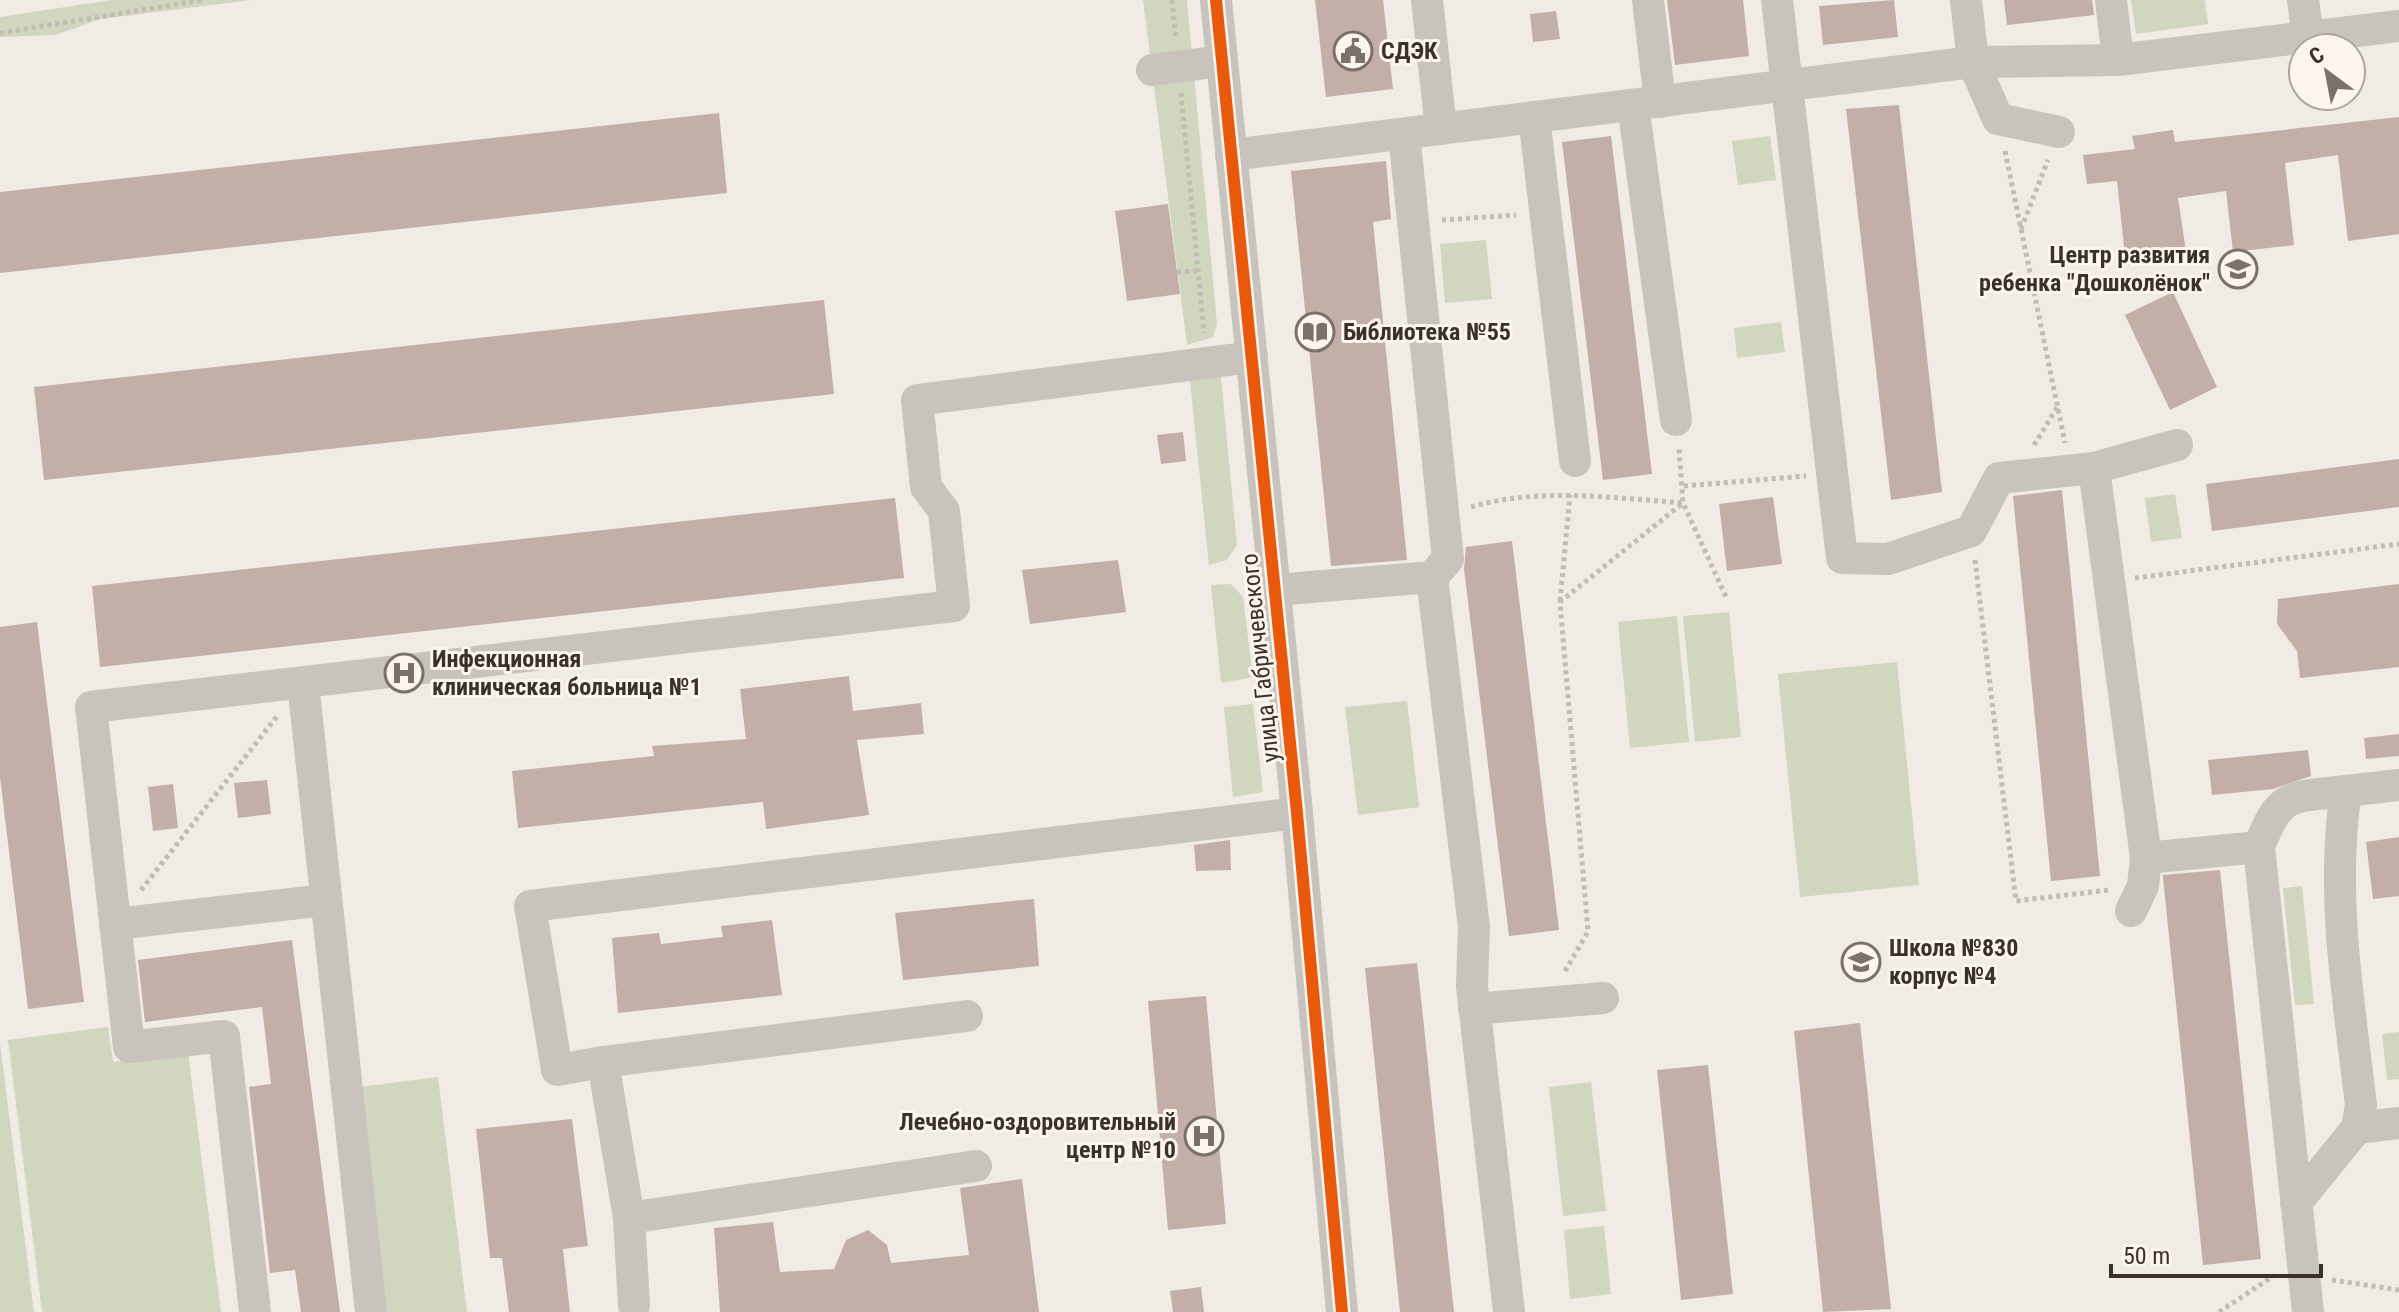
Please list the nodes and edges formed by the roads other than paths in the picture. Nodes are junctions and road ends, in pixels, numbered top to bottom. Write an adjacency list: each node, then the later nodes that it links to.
1 (1216, 0): 13 (street, улица Габричевского)
2 (1427, 0): 19 (street)
3 (1648, 0): 17 (street)
4 (1777, 0): 16 (street)
5 (1966, 0): 14 (street)
6 (2111, 0): 12 (street)
7 (2303, 0): 9 (street)
8 (2399, 26): 10 (street)
9 (2307, 32)
10 (2349, 32)
11 (2287, 40): 12 (street)
12 (2118, 60): 14 (street)
13 (1222, 61): 15 (street); 22 (street, улица Габричевского)
14 (1973, 62): 16 (street); 20 (street)
15 (1165, 68)
16 (1788, 86): 17 (street); 27 (street)
17 (1646, 103): 18 (street); 24 (street)
18 (1534, 117): 19 (street); 26 (street)
19 (1441, 129): 21 (street)
20 (2059, 132)
21 (1404, 134): 22 (street); 28 (street)
22 (1231, 155): 23 (street, улица Габричевского)
23 (1252, 357): 29 (street, улица Габричевского); 30 (street)
24 (1676, 420)
25 (2177, 445): 27 (street)
26 (1575, 461)
27 (2082, 468): 34 (street)
28 (1432, 577): 29 (street); 38 (street)
29 (1275, 590): 33 (street, улица Габричевского)
30 (303, 683): 35 (street); 36 (street)
31 (2399, 785): 32 (street)
32 (2346, 791): 34 (street); 42 (street)
33 (1297, 813): 40 (street); 49 (street, улица Габричевского)
34 (2259, 847): 44 (street)
35 (326, 900): 36 (street); 48 (street)
36 (115, 924): 47 (street)
37 (1603, 998): 38 (street)
38 (1474, 1009): 50 (street)
39 (967, 1016): 40 (street)
40 (603, 1062): 45 (street)
41 (2399, 1123): 42 (street)
42 (2357, 1128): 44 (street)
43 (976, 1166): 45 (street)
44 (2296, 1203): 51 (street)
45 (629, 1218): 46 (street)
46 (634, 1305)
47 (255, 1312)
48 (371, 1312)
49 (1342, 1312)
50 (1509, 1312)
51 (2308, 1312)

